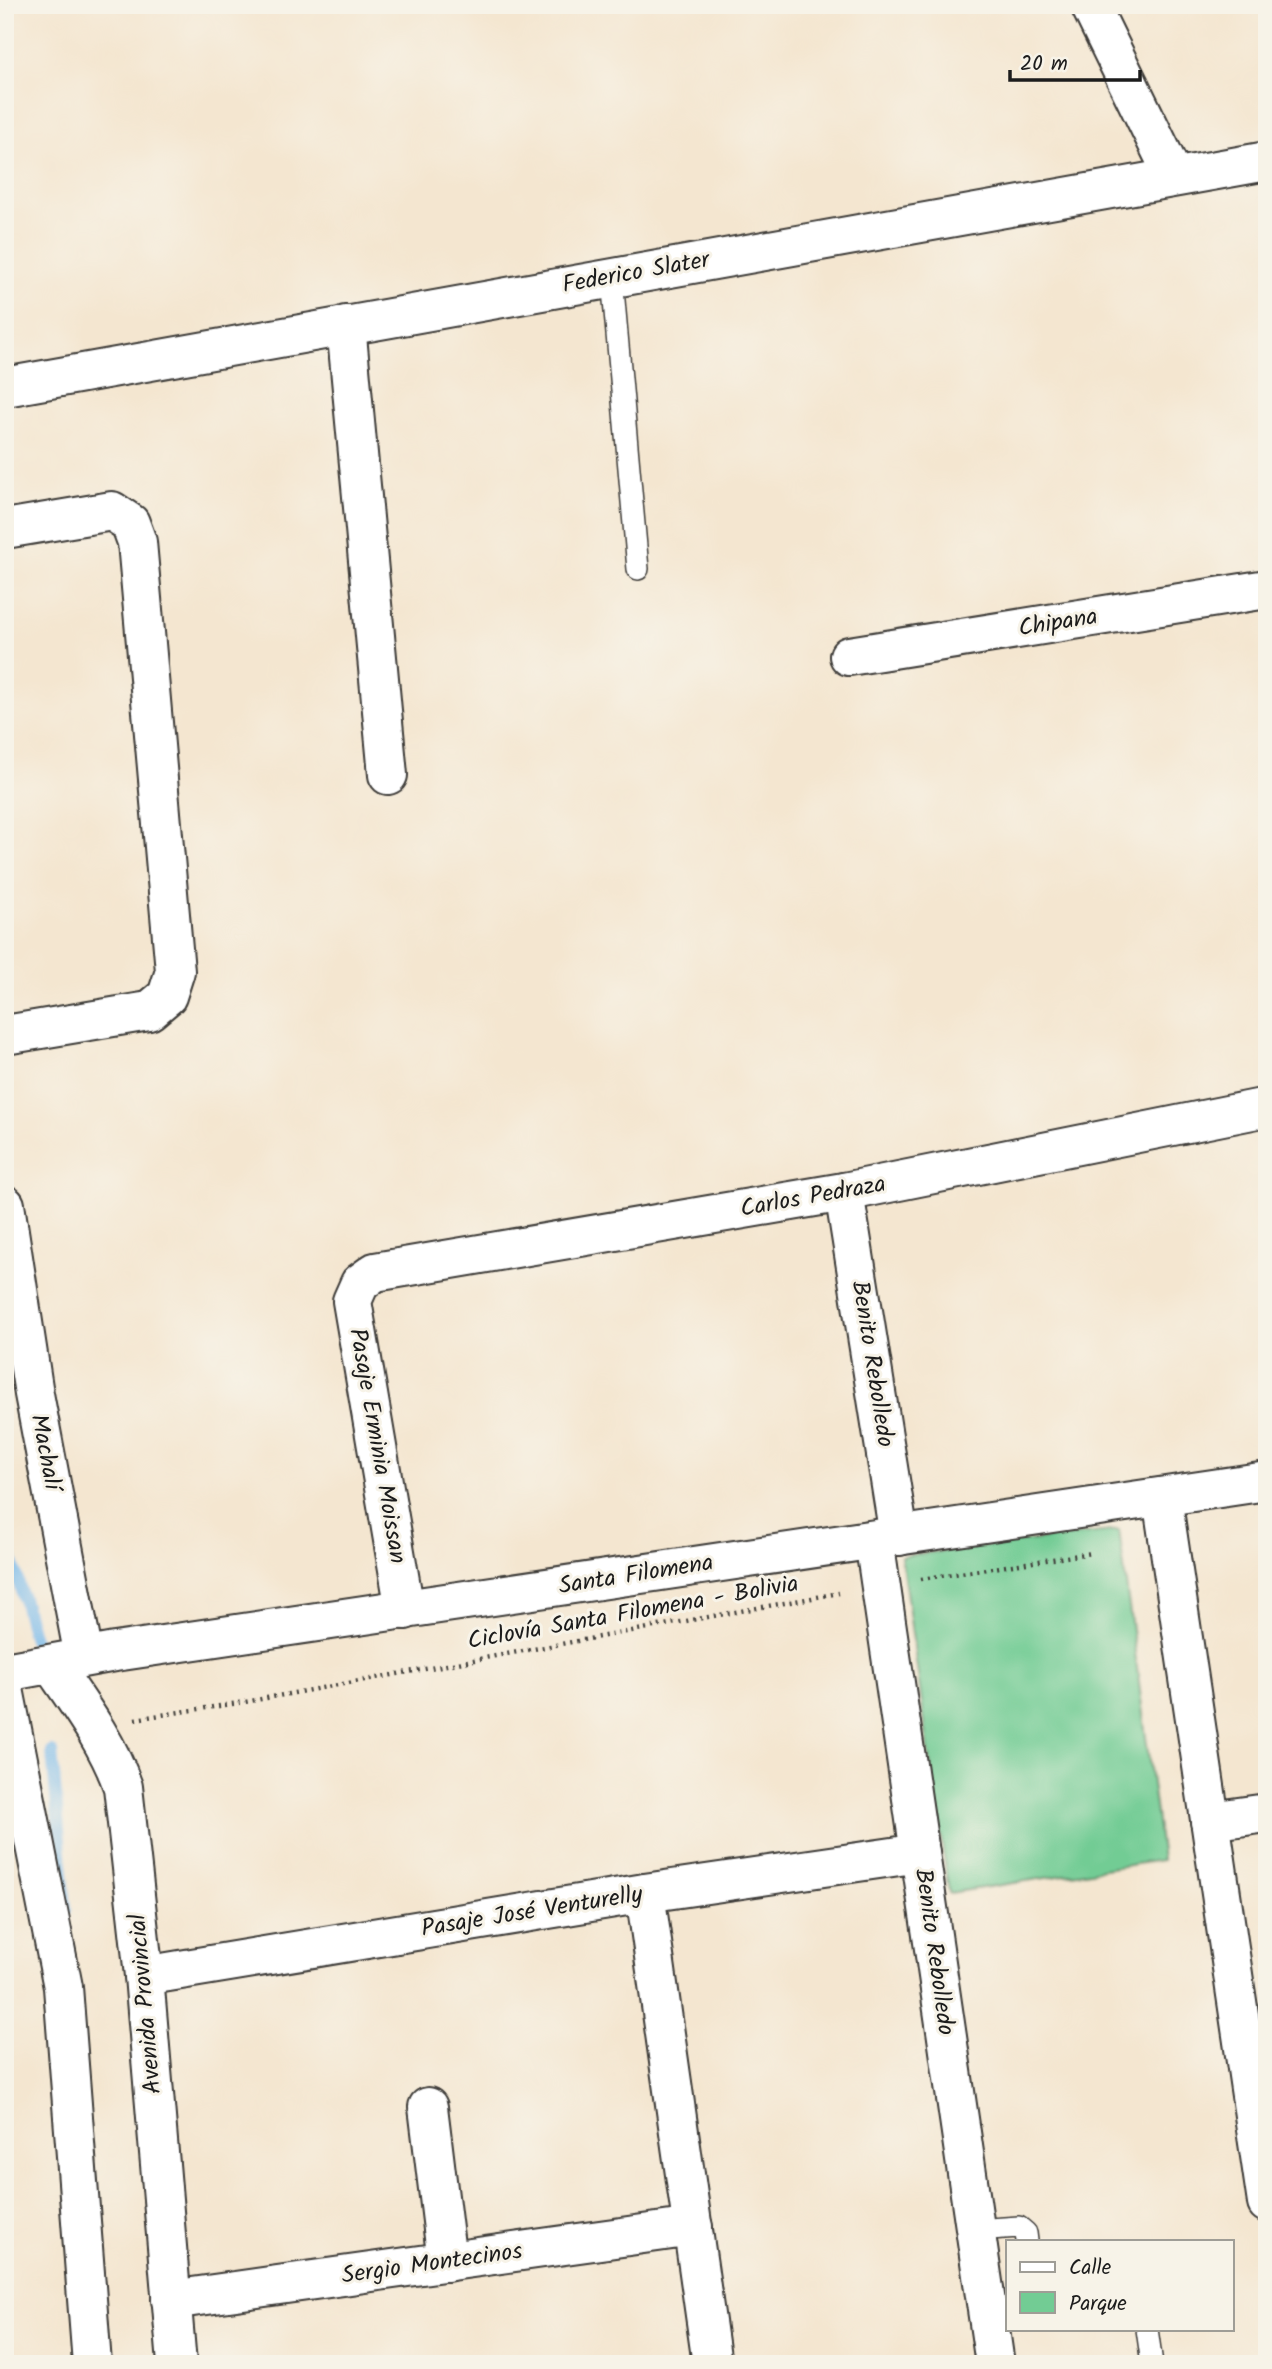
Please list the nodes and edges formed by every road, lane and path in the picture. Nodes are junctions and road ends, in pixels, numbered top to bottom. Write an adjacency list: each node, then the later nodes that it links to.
1 (1090, 5): 3 (street)
2 (1267, 161): 3 (street, Federico Slater)
3 (1174, 177): 4 (street, Federico Slater)
4 (612, 278): 5 (street, Federico Slater); 8 (lane)
5 (346, 325): 6 (street, Federico Slater); 11 (street)
6 (5, 387)
7 (5, 529): 12 (street)
8 (638, 569)
9 (1267, 589): 10 (street, Chipana)
10 (849, 656)
11 (388, 775)
12 (5, 1035)
13 (1267, 1107): 14 (street, Carlos Pedraza)
14 (844, 1192): 16 (street, Carlos Pedraza); 19 (street, Benito Rebolledo)
15 (5, 1205): 23 (street, Machalí)
16 (360, 1283): 22 (street, Pasaje Erminia Moissan)
17 (1267, 1481): 18 (street, Santa Filomena)
18 (1162, 1497): 19 (street, Santa Filomena); 28 (street)
19 (886, 1538): 21 (street, Benito Rebolledo); 22 (street, Santa Filomena)
20 (1100, 1551): 21 (path, Ciclovía Santa Filomena - Bolivia)
21 (880, 1586): 26 (path, Ciclovía Santa Filomena - Bolivia); 29 (street, Benito Rebolledo)
22 (405, 1610): 23 (street, Santa Filomena)
23 (68, 1661): 24 (street, Santa Filomena); 26 (street, Avenida Provincial)
24 (5, 1672)
25 (5, 1694): 41 (street)
26 (93, 1726): 31 (street, Avenida Provincial)
27 (1267, 1813): 28 (street)
28 (1210, 1821): 32 (street)
29 (920, 1853): 30 (street, Pasaje José Venturelly); 36 (street, Benito Rebolledo)
30 (645, 1893): 31 (street, Pasaje José Venturelly); 35 (street)
31 (144, 1976): 39 (street, Avenida Provincial)
32 (1258, 2086): 34 (street)
33 (428, 2107): 38 (street)
34 (1267, 2203)
35 (692, 2227): 38 (street, Sergio Montecinos); 43 (street)
36 (975, 2230): 37 (lane); 44 (street, Benito Rebolledo)
37 (1027, 2240)
38 (447, 2262): 39 (street, Sergio Montecinos)
39 (171, 2300): 42 (street, Avenida Provincial)
40 (1147, 2330): 45 (lane)
41 (92, 2364)
42 (177, 2364)
43 (712, 2364)
44 (995, 2364)
45 (1152, 2364)

